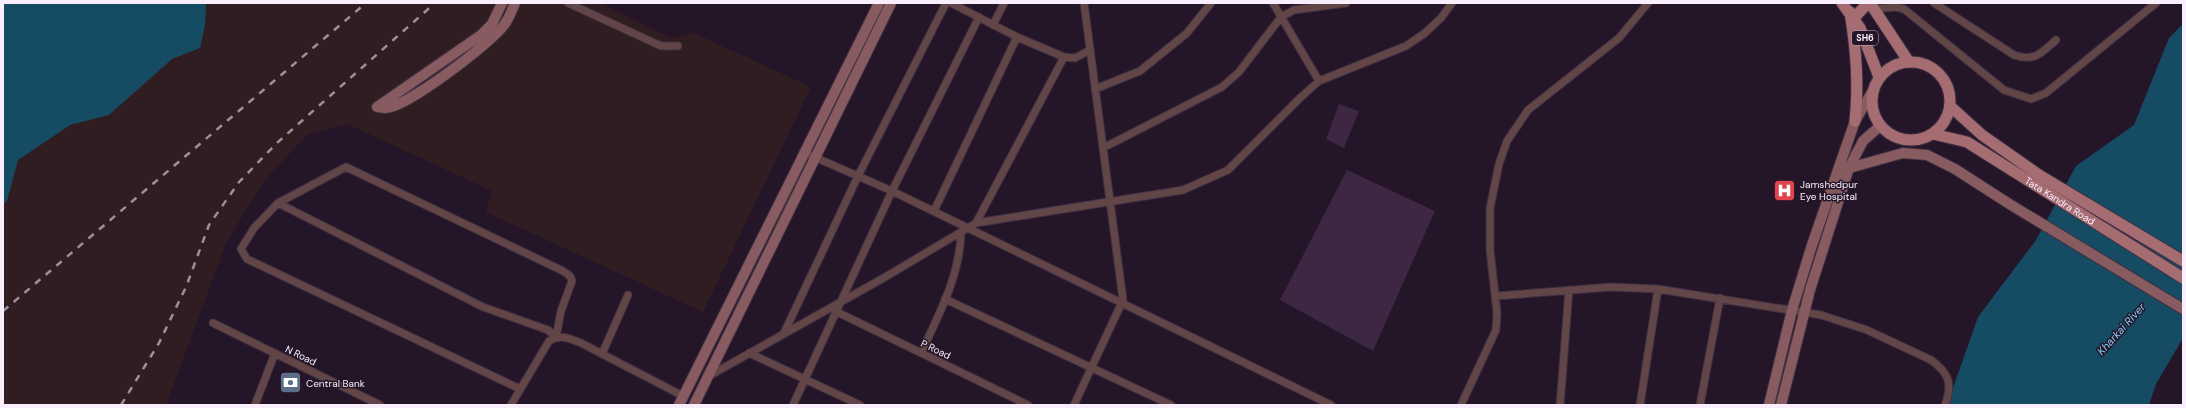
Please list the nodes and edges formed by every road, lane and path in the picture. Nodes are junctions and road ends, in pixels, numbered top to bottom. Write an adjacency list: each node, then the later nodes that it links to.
1 (502, 3): 2 (street)
2 (515, 3)
3 (568, 3): 27 (street)
4 (879, 3): 40 (street)
5 (891, 3): 41 (street)
6 (946, 3): 43 (street)
7 (950, 3): 19 (street)
8 (1004, 3): 24 (street)
9 (1084, 3): 28 (street)
10 (1211, 3): 33 (street)
11 (1273, 3): 23 (street)
12 (1346, 3): 23 (street)
13 (1452, 3): 32 (street)
14 (1648, 3): 56 (street)
15 (1842, 3): 21 (main road, SH6)
16 (1934, 3): 26 (street)
17 (2156, 3): 20 (street)
18 (1873, 4): 20 (street); 21 (main road); 30 (main road, SH6)
19 (960, 5): 22 (street)
20 (1896, 5)
21 (1852, 15): 31 (main road, SH6); 36 (main road)
22 (979, 17): 24 (street); 44 (street)
23 (1281, 17): 32 (street); 39 (street)
24 (992, 25): 25 (street)
25 (1017, 37): 29 (street); 47 (street)
26 (2056, 40)
27 (678, 46)
28 (1090, 50): 29 (street); 33 (street)
29 (1064, 57): 48 (street)
30 (1909, 62): 31 (main road); 35 (main road)
31 (1880, 77): 34 (main road)
32 (1319, 81): 45 (street)
33 (1095, 89): 39 (street)
34 (1872, 92): 36 (street); 37 (main road)
35 (1950, 106): 38 (main road); 51 (main road)
36 (1855, 120): 62 (street)
37 (1880, 126): 38 (main road); 42 (street)
38 (1933, 134): 52 (main road, Tata Kandra Road)
39 (1103, 148): 45 (street)
40 (804, 152): 41 (street); 76 (street)
41 (815, 157): 43 (street); 73 (street)
42 (1849, 168): 61 (street); 64 (street)
43 (858, 176): 44 (street); 66 (street)
44 (892, 191): 47 (street); 59 (street)
45 (1110, 202): 48 (street); 60 (street)
46 (278, 203): 67 (street); 67 (street); 75 (street)
47 (934, 211): 49 (street)
48 (976, 222): 49 (street)
49 (968, 228): 50 (street); 60 (street)
50 (961, 232): 58 (street); 59 (street)
51 (2183, 261)
52 (2183, 278)
53 (1658, 289): 54 (street); 57 (street); 89 (street)
54 (1569, 290): 56 (street); 88 (street)
55 (628, 295): 71 (street)
56 (1496, 296): 87 (street)
57 (1720, 298): 62 (street); 90 (street)
58 (945, 299): 70 (street); 72 (street)
59 (840, 302): 63 (street); 66 (street)
60 (1122, 303): 72 (street); 86 (street)
61 (2183, 309)
62 (1792, 310): 64 (street); 91 (street)
63 (835, 311): 70 (street, P Road); 74 (street)
64 (1804, 313): 92 (street); 93 (street)
65 (213, 323): 68 (street, N Road)
66 (784, 333): 69 (street)
67 (556, 336): 71 (street); 75 (street)
68 (275, 353): 78 (street); 79 (street, N Road)
69 (749, 353): 73 (street); 74 (street)
70 (921, 353): 83 (street, P Road)
71 (602, 354): 76 (street)
72 (1093, 367): 84 (street); 85 (street)
73 (708, 376): 77 (street)
74 (804, 379): 81 (street); 82 (street)
75 (520, 389): 80 (street)
76 (680, 403)
77 (697, 404)
78 (255, 405)
79 (380, 405)
80 (511, 405)
81 (793, 405)
82 (860, 405)
83 (1028, 405)
84 (1074, 405)
85 (1171, 405)
86 (1331, 405)
87 (1461, 405)
88 (1560, 405)
89 (1640, 405)
90 (1700, 405)
91 (1769, 405)
92 (1781, 405)
93 (1945, 405)

